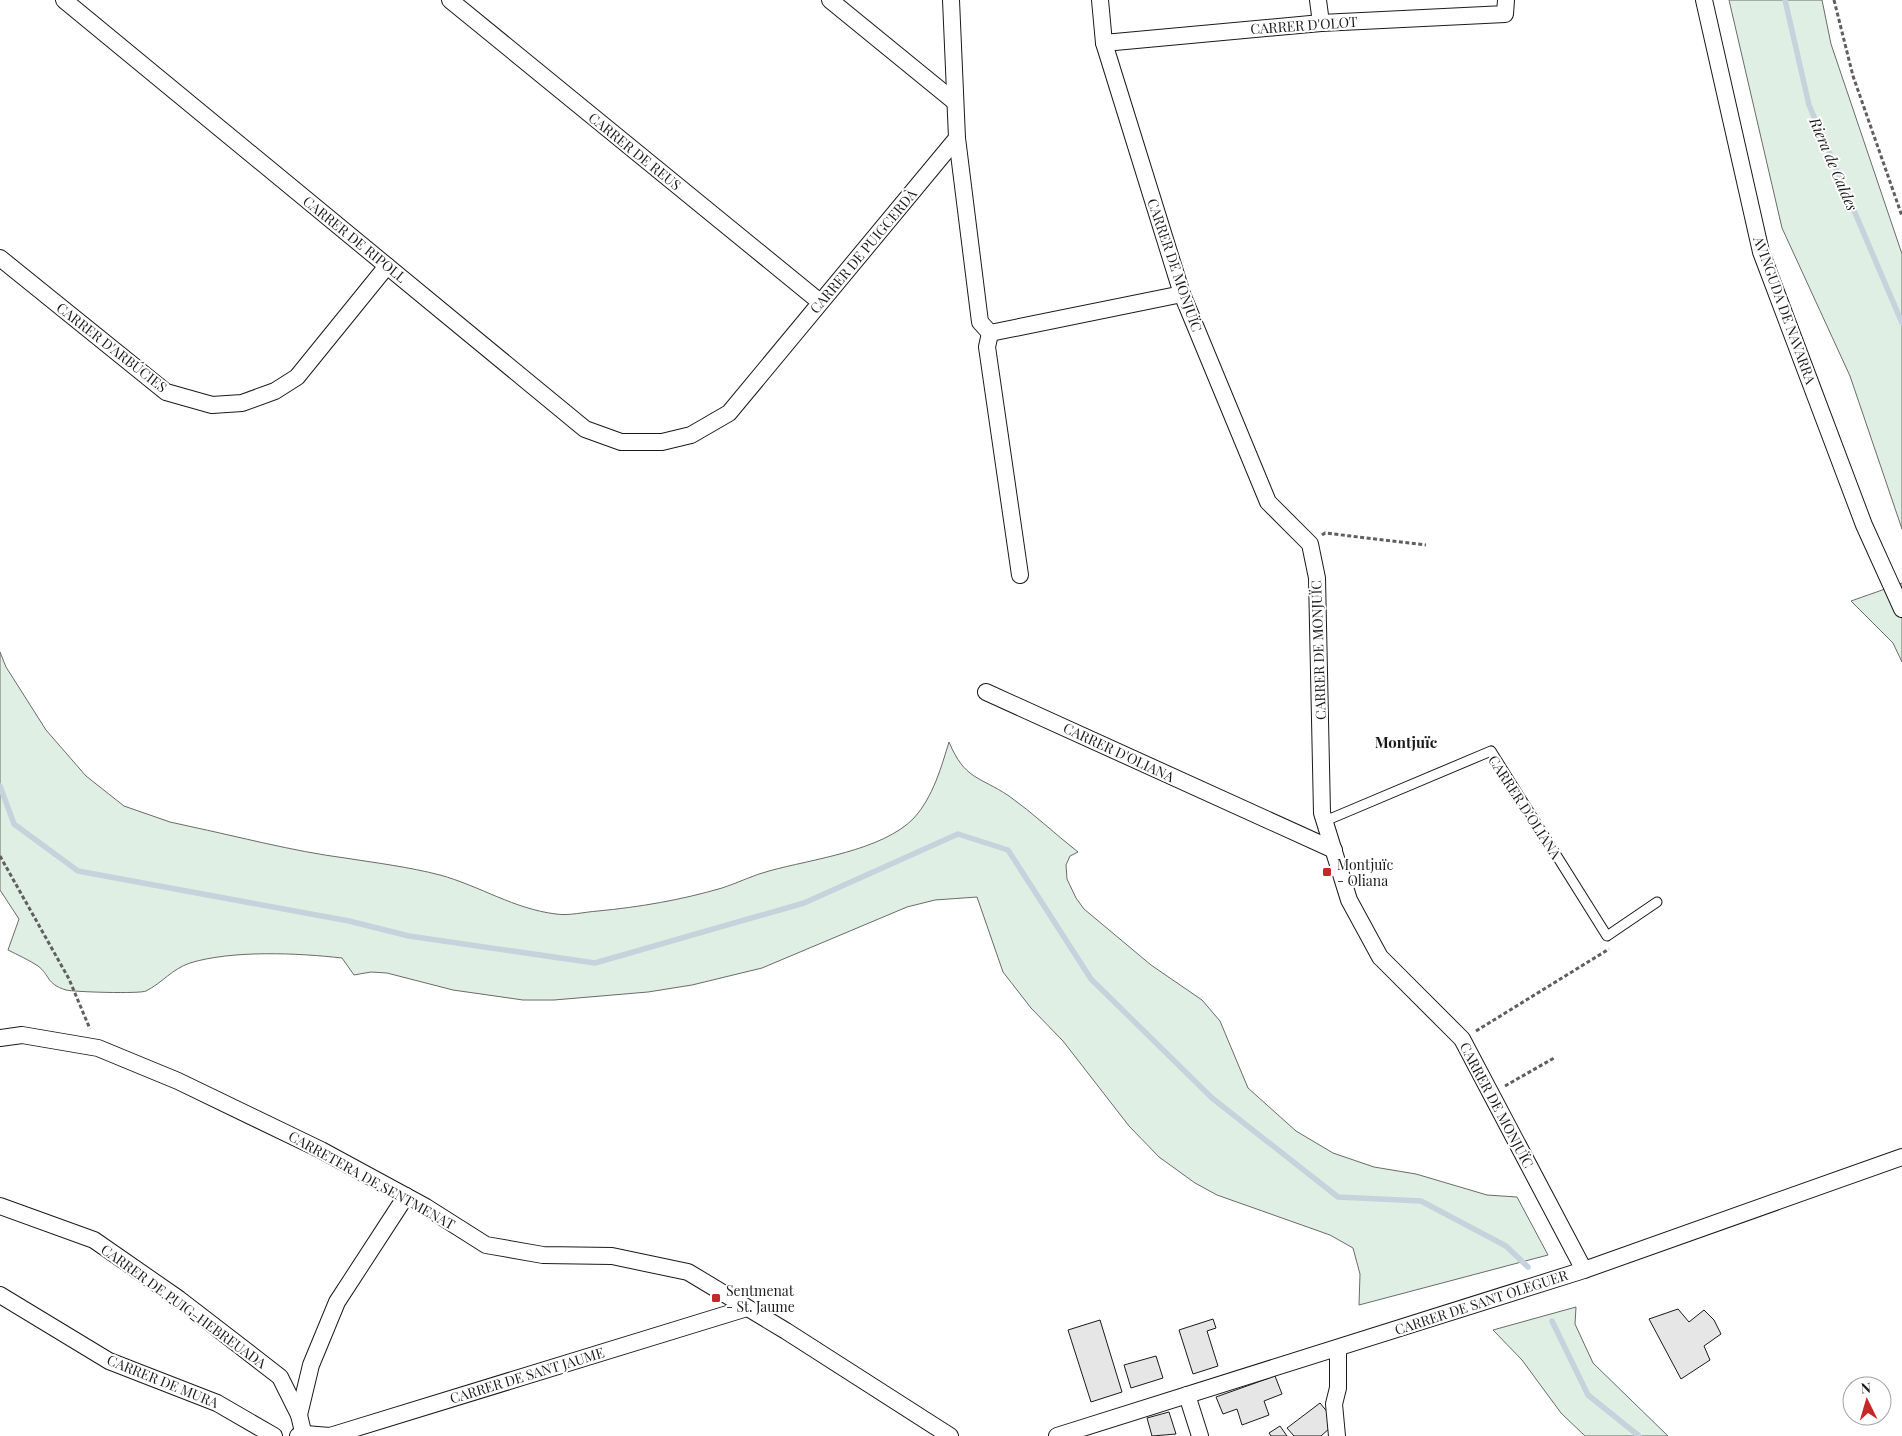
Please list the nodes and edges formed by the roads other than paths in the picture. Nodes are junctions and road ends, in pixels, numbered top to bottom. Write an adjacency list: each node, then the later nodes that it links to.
1 (64, 0): 14 (street, CARRER DE RIPOLL)
2 (450, 0): 16 (street, CARRER DE REUS)
3 (830, 0): 11 (street)
4 (951, 0): 11 (street)
5 (1100, 0): 10 (street, CARRER DE MONJUÏC)
6 (1318, 0): 9 (street)
7 (1704, 0): 20 (street, AVINGUDA DE NAVARRA)
8 (1506, 7): 9 (street, CARRER D'OLOT)
9 (1321, 22): 10 (street, CARRER D'OLOT)
10 (1104, 43): 15 (street, CARRER DE MONJUÏC)
11 (955, 102): 12 (street)
12 (956, 138): 16 (street, CARRER DE PUIGCERDÀ); 17 (street)
13 (0, 258): 14 (street, CARRER D'ARBÚCIES)
14 (387, 266): 18 (street, CARRER DE RIPOLL)
15 (1182, 294): 17 (street); 22 (street, CARRER DE MONJUÏC)
16 (820, 302): 18 (street, CARRER DE PUIGCERDÀ)
17 (990, 333): 19 (street)
18 (662, 442)
19 (1020, 576)
20 (1902, 609)
21 (986, 692): 23 (street, CARRER D'OLIANA)
22 (1325, 821): 23 (street, CARRER DE MONJUÏC); 24 (lane, CARRER D'OLIANA)
23 (1334, 850): 29 (street, CARRER DE MONJUÏC)
24 (1657, 902)
25 (0, 1038): 27 (street, CARRETERA DE SENTMENAT)
26 (1902, 1157): 29 (street, CARRER DE SANT OLEGUER)
27 (406, 1196): 31 (street, CARRETERA DE SENTMENAT); 34 (street)
28 (0, 1206): 34 (street, CARRER DE PUIG-HEBREUADA)
29 (1584, 1270): 32 (street, CARRER DE SANT OLEGUER)
30 (0, 1295): 36 (street, CARRER DE MURA)
31 (747, 1308): 37 (street, CARRER DE SANT JAUME); 38 (street, CARRETERA DE SENTMENAT)
32 (1338, 1348): 33 (street, CARRER DE SANT OLEGUER); 41 (street)
33 (1187, 1395): 39 (street, CARRER DE SANT OLEGUER); 40 (street)
34 (299, 1416): 35 (street, CARRER DE PUIG-HEBREUADA)
35 (302, 1435): 37 (street, CARRER DE SANT JAUME)
36 (274, 1436)
37 (331, 1436)
38 (950, 1436)
39 (1057, 1436)
40 (1200, 1436)
41 (1337, 1436)

